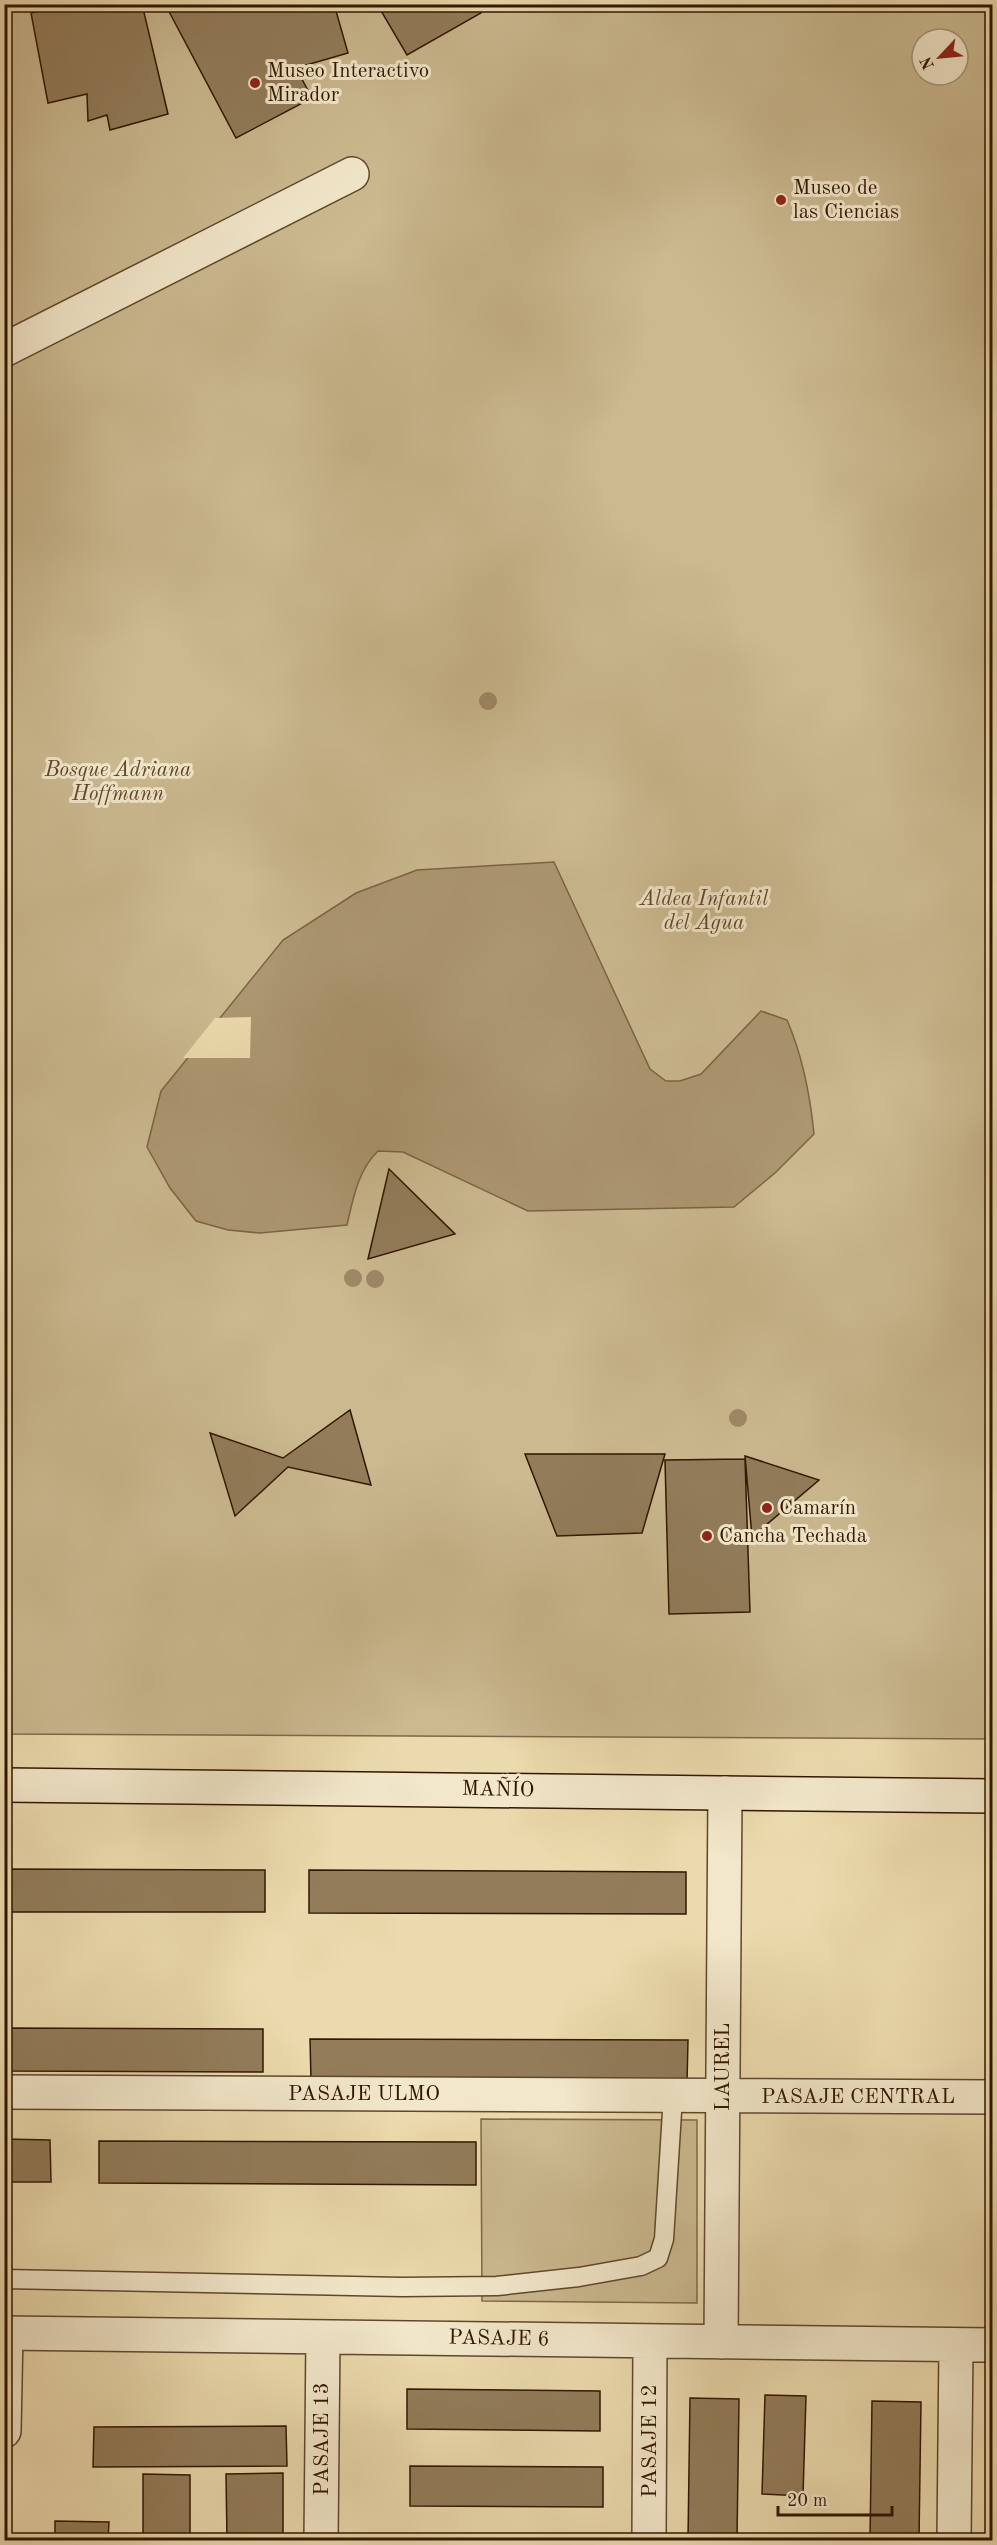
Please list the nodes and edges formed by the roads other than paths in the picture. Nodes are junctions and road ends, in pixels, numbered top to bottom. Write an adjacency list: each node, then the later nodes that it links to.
1 (352, 174): 2 (street)
2 (4, 350)
3 (4, 1785): 4 (street, MAÑÍO)
4 (725, 1793): 5 (street, MAÑÍO); 8 (street, LAUREL)
5 (993, 1796)
6 (4, 2092): 7 (street, PASAJE ULMO)
7 (673, 2096): 8 (street, PASAJE ULMO); 10 (lane)
8 (723, 2096): 9 (street, PASAJE CENTRAL); 14 (street, LAUREL)
9 (993, 2097)
10 (4, 2278)
11 (5, 2333): 12 (street, PASAJE 6); 17 (street)
12 (323, 2337): 13 (street, PASAJE 6); 18 (street, PASAJE 13)
13 (650, 2341): 14 (street, PASAJE 6); 19 (street, PASAJE 12)
14 (721, 2342): 15 (street, PASAJE 6)
15 (956, 2345): 16 (street, PASAJE 6); 20 (street)
16 (993, 2345)
17 (4, 2431)
18 (321, 2541)
19 (649, 2541)
20 (954, 2541)

